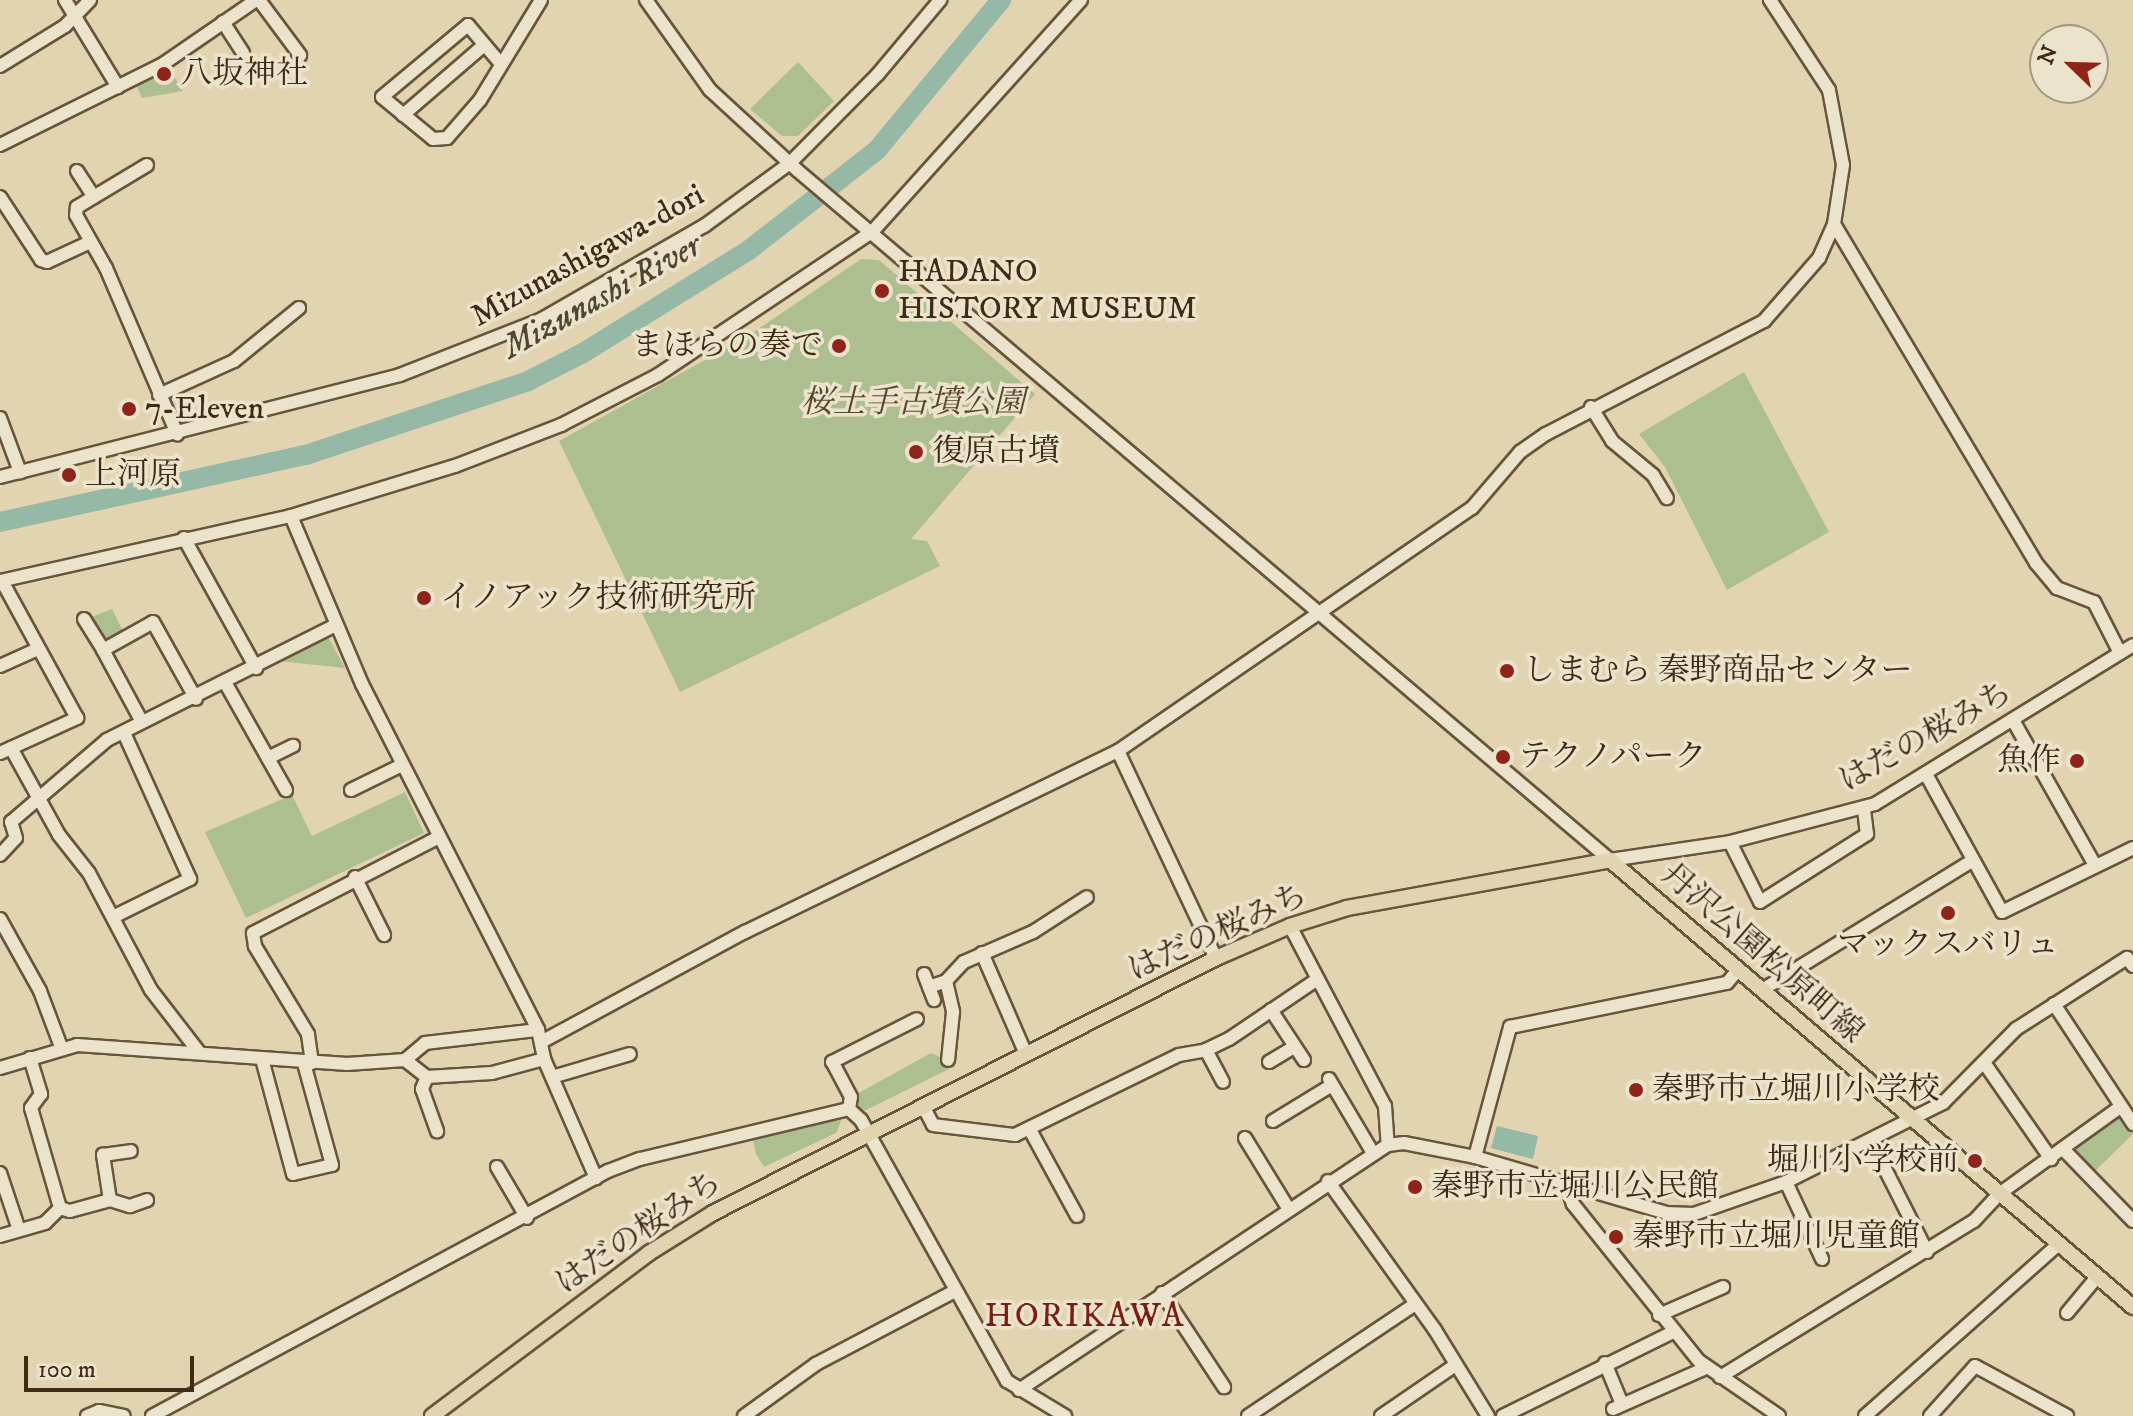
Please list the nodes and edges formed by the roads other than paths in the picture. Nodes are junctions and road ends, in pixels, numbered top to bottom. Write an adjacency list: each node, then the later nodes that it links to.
1 (65, 0): 10 (street)
2 (90, 0): 10 (street)
3 (258, 0): 9 (street); 14 (street)
4 (541, 0): 15 (street)
5 (646, 0): 22 (street)
6 (940, 0): 22 (street, Mizunashigawa-dori)
7 (1081, 0): 28 (street)
8 (1770, 0): 27 (street)
9 (236, 6): 11 (street)
10 (73, 14): 16 (street); 17 (street)
11 (223, 22): 13 (street); 17 (street)
12 (484, 45): 15 (street); 18 (street); 18 (street)
13 (243, 53)
14 (300, 55)
15 (501, 64): 18 (street)
16 (0, 66)
17 (118, 87): 19 (street)
18 (403, 115)
19 (0, 145)
20 (126, 162): 24 (street)
21 (147, 165): 24 (street)
22 (794, 166): 28 (street); 34 (street, Mizunashigawa-dori)
23 (77, 171): 26 (street)
24 (133, 174): 26 (street)
25 (0, 197): 29 (street)
26 (94, 197): 29 (street)
27 (1834, 224): 32 (street); 47 (street)
28 (872, 232): 38 (street); 41 (street)
29 (90, 242): 31 (street)
30 (299, 308): 31 (street)
31 (159, 395): 34 (street)
32 (1591, 407): 37 (street); 41 (street)
33 (0, 418): 35 (street)
34 (177, 434): 35 (street, Mizunashigawa-dori)
35 (20, 472): 36 (street, Mizunashigawa-dori)
36 (0, 477)
37 (1667, 498)
38 (291, 516): 39 (street); 43 (street)
39 (184, 538): 40 (street); 49 (street)
40 (1, 581): 45 (street)
41 (1317, 611): 57 (street); 69 (street)
42 (84, 619): 46 (street)
43 (336, 625): 49 (street); 59 (street)
44 (2133, 645): 47 (street, はだの桜みち)
45 (38, 649): 48 (street); 56 (street)
46 (103, 650): 51 (street); 52 (street)
47 (2120, 653): 53 (street, はだの桜みち)
48 (0, 666)
49 (256, 668): 50 (street)
50 (226, 684): 51 (street); 58 (street)
51 (196, 699): 52 (street)
52 (142, 722): 54 (street)
53 (2014, 722): 60 (street, はだの桜みち); 71 (street)
54 (124, 733): 63 (street); 74 (street)
55 (293, 746): 58 (street)
56 (5, 750): 63 (street)
57 (1118, 751): 79 (street); 89 (street)
58 (268, 758): 61 (street)
59 (402, 765): 62 (street); 65 (street)
60 (1927, 776): 64 (street, はだの桜みち); 70 (street)
61 (286, 790)
62 (351, 790)
63 (39, 798): 68 (street); 74 (street)
64 (1864, 808): 66 (street, はだの桜みち); 66 (street)
65 (437, 838): 72 (street); 89 (street)
66 (1730, 842): 69 (street, はだの桜みち)
67 (2133, 848): 71 (street)
68 (0, 855)
69 (1610, 860): 76 (main road, はだの桜みち); 81 (main road, 丹沢公園松原町線)
70 (1972, 861): 71 (street); 85 (street)
71 (2095, 865)
72 (355, 877): 77 (street); 103 (street)
73 (1087, 897): 78 (street)
74 (113, 917): 93 (street)
75 (0, 919): 90 (street)
76 (1290, 926): 79 (main road, はだの桜みち); 83 (street)
77 (384, 935)
78 (982, 953): 84 (street); 95 (street)
79 (1216, 958): 95 (main road, はだの桜みち)
80 (2133, 966): 86 (street)
81 (1738, 970): 85 (main road, 丹沢公園松原町線); 124 (street)
82 (924, 974): 84 (street)
83 (1316, 980): 87 (street); 120 (street)
84 (946, 981): 100 (street)
85 (1762, 990): 112 (main road, 丹沢公園松原町線)
86 (2054, 1004): 104 (street); 110 (street)
87 (1271, 1010): 91 (street); 92 (street)
88 (917, 1019): 111 (street)
89 (540, 1035): 98 (street); 99 (street)
90 (61, 1047): 93 (street); 96 (street)
91 (1294, 1047): 101 (street); 102 (street)
92 (1206, 1050): 108 (street); 115 (street)
93 (199, 1052): 97 (street)
94 (630, 1054): 107 (street)
95 (1026, 1054): 109 (main road, はだの桜みち)
96 (30, 1058): 105 (street); 135 (street)
97 (262, 1059): 103 (street); 103 (street)
98 (544, 1059): 106 (street); 107 (street)
99 (405, 1060): 103 (street); 106 (street)
100 (948, 1060)
101 (1304, 1060)
102 (1269, 1062)
103 (308, 1063)
104 (1985, 1064): 112 (street); 125 (street)
105 (0, 1068)
106 (427, 1077): 116 (street)
107 (552, 1077): 128 (street)
108 (1223, 1082)
109 (923, 1106): 115 (street); 117 (main road, はだの桜みち)
110 (2120, 1107): 114 (street); 121 (street)
111 (849, 1109): 117 (street); 128 (street)
112 (1911, 1120): 119 (street); 132 (main road, 丹沢公園松原町線)
113 (1273, 1121): 123 (street)
114 (2133, 1124)
115 (1030, 1130): 137 (street)
116 (437, 1131)
117 (867, 1133): 149 (street); 165 (main road, はだの桜みち)
118 (1245, 1138): 136 (street)
119 (1872, 1143): 130 (street); 140 (street)
120 (1388, 1145): 123 (street); 124 (street)
121 (2064, 1150): 125 (street); 139 (street)
122 (131, 1151): 133 (street)
123 (1373, 1153): 129 (street)
124 (1475, 1157): 131 (street)
125 (2051, 1159): 132 (street)
126 (497, 1167): 138 (street)
127 (0, 1173): 141 (street)
128 (596, 1178): 138 (street)
129 (1328, 1181): 136 (street); 151 (street)
130 (1786, 1182): 131 (street); 146 (street)
131 (1567, 1186): 154 (street)
132 (1999, 1194): 144 (main road, 丹沢公園松原町線); 145 (street)
133 (110, 1200): 134 (street); 135 (street)
134 (147, 1200)
135 (60, 1208): 141 (street)
136 (1288, 1208): 150 (street)
137 (1077, 1216)
138 (527, 1218): 164 (street)
139 (2133, 1221)
140 (1912, 1224): 143 (street); 145 (street)
141 (19, 1230): 142 (street)
142 (0, 1236)
143 (1877, 1241)
144 (2059, 1244): 147 (main road, 丹沢公園松原町線); 173 (street)
145 (1927, 1252): 159 (street)
146 (1822, 1259)
147 (2097, 1277): 152 (main road, 丹沢公園松原町線); 153 (street)
148 (1723, 1287): 154 (street)
149 (953, 1292): 161 (street); 166 (street)
150 (1162, 1293): 160 (street); 161 (street)
151 (1415, 1304): 157 (street); 168 (street)
152 (2133, 1307)
153 (2067, 1313)
154 (1659, 1315): 155 (street)
155 (1673, 1332): 156 (street); 158 (street)
156 (1605, 1363): 158 (street); 171 (street)
157 (1454, 1366): 169 (street); 170 (street)
158 (1706, 1368): 159 (street)
159 (1720, 1377): 172 (street)
160 (1224, 1387)
161 (1019, 1390): 167 (street)
162 (87, 1416): 163 (street)
163 (124, 1416)
164 (152, 1416)
165 (432, 1416)
166 (744, 1416)
167 (1065, 1416)
168 (1248, 1416)
169 (1381, 1416)
170 (1488, 1416)
171 (1503, 1416)
172 (1779, 1416)
173 (1865, 1416)
174 (1930, 1416): 175 (street)
175 (2067, 1416)

